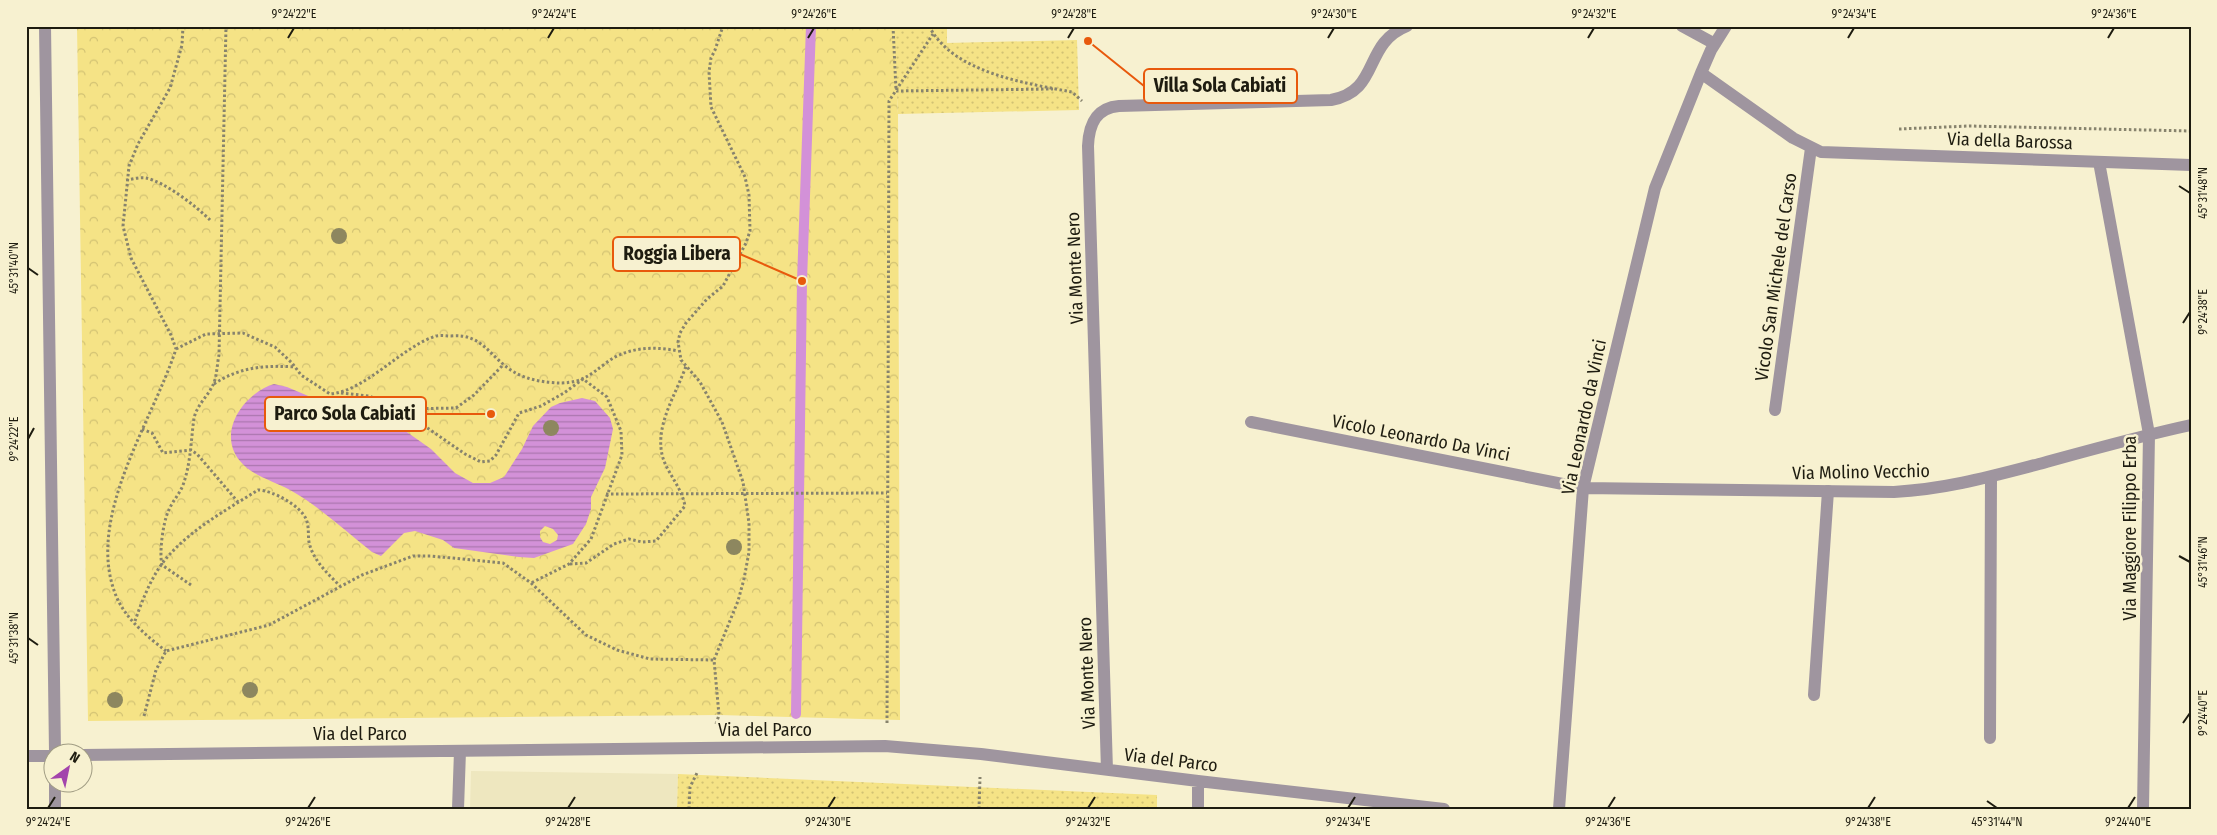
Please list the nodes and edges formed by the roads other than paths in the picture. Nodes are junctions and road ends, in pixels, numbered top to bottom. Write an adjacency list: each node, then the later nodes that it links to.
1 (45, 26): 19 (street)
2 (1407, 26): 24 (street, Via Monte Nero)
3 (1682, 26): 5 (street)
4 (1726, 26): 5 (street, Via Leonardo da Vinci)
5 (1715, 44): 6 (street, Via Leonardo da Vinci)
6 (1701, 73): 7 (street); 15 (street, Via Leonardo da Vinci)
7 (1812, 148): 8 (street, Via della Barossa); 10 (street, Vicolo San Michele del Carso)
8 (2099, 162): 9 (street, Via della Barossa); 13 (street, Via Maggiore Filippo Erba)
9 (2191, 165)
10 (1775, 410)
11 (1251, 422): 15 (street, Vicolo Leonardo Da Vinci)
12 (2191, 425): 13 (street, Via Molino Vecchio)
13 (2149, 434): 14 (street, Via Molino Vecchio); 32 (street, Via Maggiore Filippo Erba)
14 (1991, 477): 16 (street, Via Molino Vecchio); 18 (street)
15 (1583, 488): 16 (street, Via Molino Vecchio); 31 (street, Via Leonardo da Vinci)
16 (1828, 491): 17 (street)
17 (1814, 695)
18 (1990, 738)
19 (55, 742)
20 (460, 751): 21 (street, Via del Parco); 24 (street, Via del Parco); 28 (street)
21 (92, 755)
22 (26, 756): 23 (street)
23 (42, 756)
24 (1108, 770): 25 (street, Via del Parco)
25 (1198, 782): 29 (street); 30 (street, Via del Parco)
26 (55, 792): 27 (street)
27 (55, 809)
28 (458, 809)
29 (1198, 809)
30 (1444, 809)
31 (1559, 809)
32 (2143, 809)

